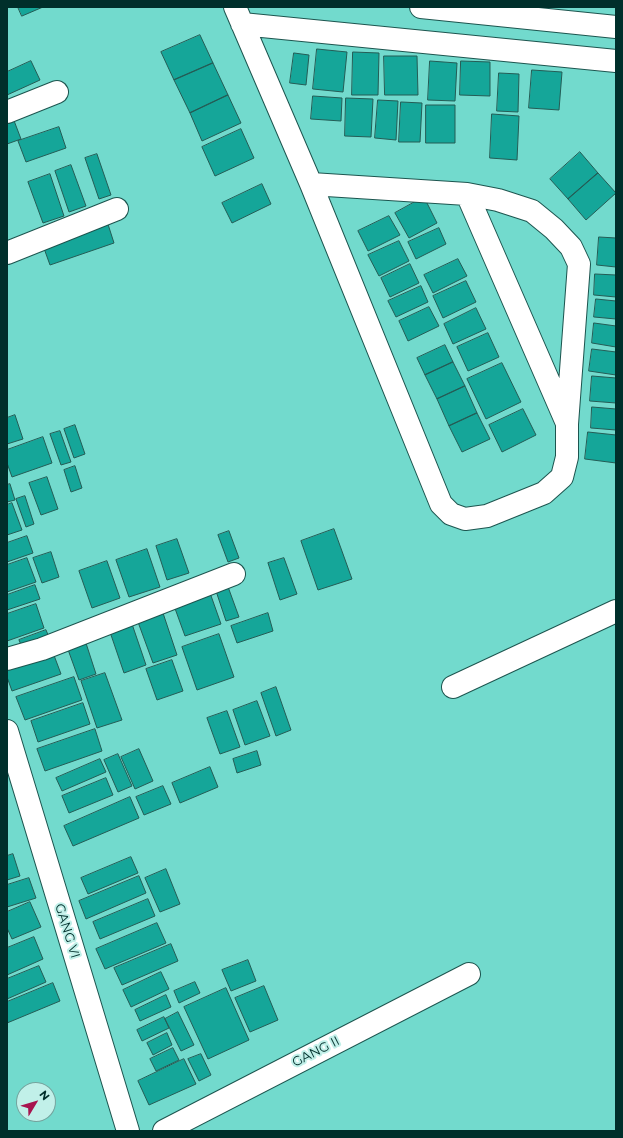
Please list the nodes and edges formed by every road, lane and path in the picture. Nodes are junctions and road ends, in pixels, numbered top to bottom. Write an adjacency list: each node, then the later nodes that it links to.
1 (421, 7): 3 (street)
2 (238, 15): 4 (street); 7 (street)
3 (616, 27)
4 (616, 61)
5 (57, 92): 6 (street)
6 (7, 112)
7 (311, 184): 8 (street); 11 (street)
8 (467, 194): 11 (street); 11 (street)
9 (117, 209): 10 (street)
10 (7, 252)
11 (567, 424)
12 (234, 574): 14 (street)
13 (616, 611): 15 (street)
14 (7, 659)
15 (453, 688)
16 (7, 731): 18 (street, GANG VI)
17 (469, 974): 19 (street, GANG II)
18 (128, 1131)
19 (164, 1131)

